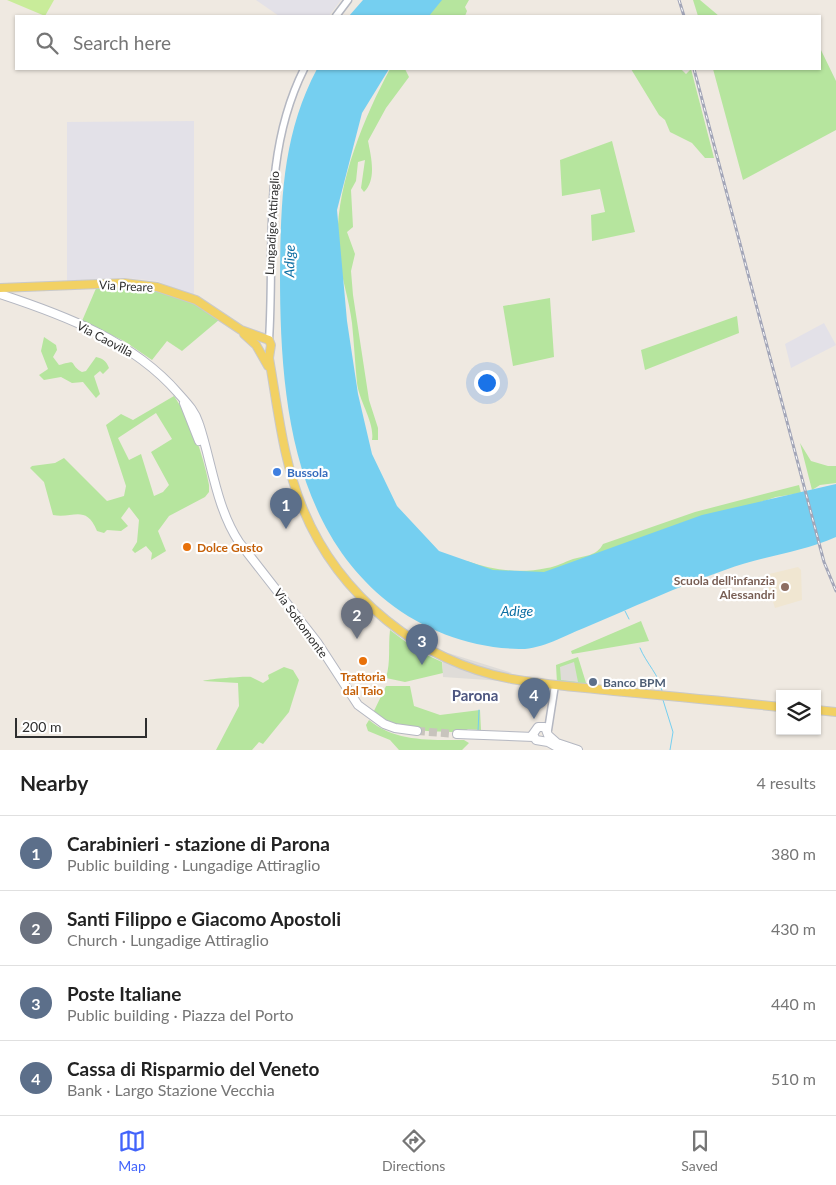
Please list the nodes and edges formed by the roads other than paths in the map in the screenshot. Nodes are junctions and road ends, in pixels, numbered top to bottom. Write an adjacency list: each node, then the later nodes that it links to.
1 (348, 0): 2 (street)
2 (337, 15)
3 (304, 70): 6 (street, Lungadige Attiraglio)
4 (0, 288): 6 (main road, Via Preare)
5 (0, 294): 8 (main road, Via Caovilla)
6 (263, 344): 7 (main road, Lungadige Attiraglio); 7 (main road, Lungadige Attiraglio)
7 (272, 378): 11 (main road, Lungadige Attiraglio)
8 (180, 394): 9 (main road, Via Caovilla); 10 (main road, Via Sottomonte)
9 (194, 410): 10 (main road, Via Sottomonte)
10 (215, 483): 16 (main road, Via Sottomonte)
11 (554, 685): 12 (main road, Lungadige Attiraglio); 15 (street)
12 (776, 707)
13 (821, 710): 14 (main road)
14 (836, 712)
15 (543, 730): 18 (main road); 19 (main road); 20 (main road); 22 (main road)
16 (418, 732)
17 (456, 734): 18 (main road)
18 (504, 736): 19 (main road)
19 (534, 737): 20 (main road)
20 (542, 741): 21 (main road)
21 (562, 750)
22 (577, 750)

